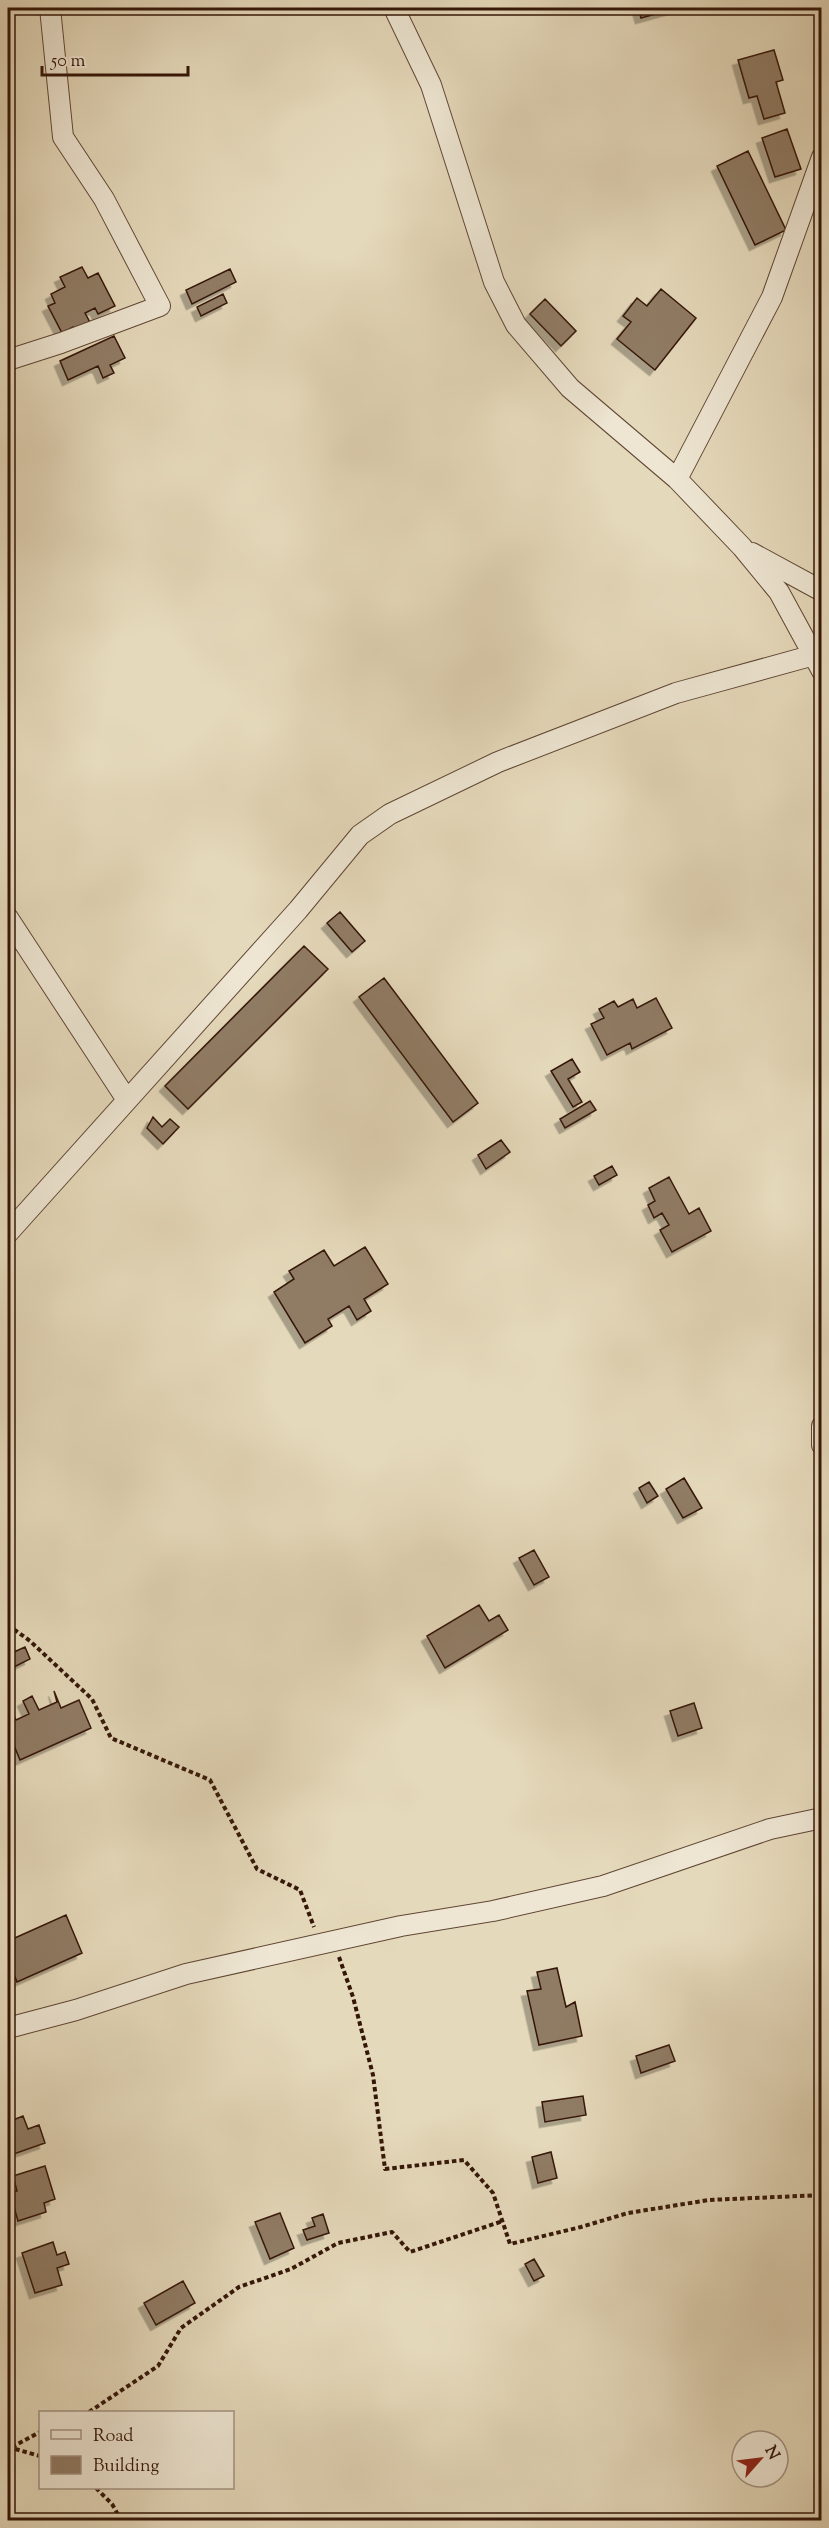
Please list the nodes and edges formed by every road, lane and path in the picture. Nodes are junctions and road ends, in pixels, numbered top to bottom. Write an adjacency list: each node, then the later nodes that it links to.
1 (50, 8): 4 (street)
2 (394, 8): 5 (street)
3 (822, 157): 5 (street)
4 (8, 360)
5 (676, 479): 6 (street)
6 (742, 547): 7 (street); 8 (street)
7 (822, 591)
8 (818, 663): 10 (street)
9 (8, 918): 10 (street)
10 (127, 1100): 11 (street)
11 (8, 1233)
12 (822, 1426): 13 (street)
13 (822, 1444)
14 (8, 1625): 16 (path)
15 (822, 1818): 16 (street)
16 (327, 1943): 17 (street); 19 (path)
17 (8, 2028)
18 (822, 2195): 19 (path)
19 (502, 2221): 20 (path)
20 (90, 2411)
21 (39, 2433): 22 (path)
22 (9, 2447): 23 (path)
23 (39, 2456)
24 (98, 2489): 25 (path)
25 (121, 2520)

